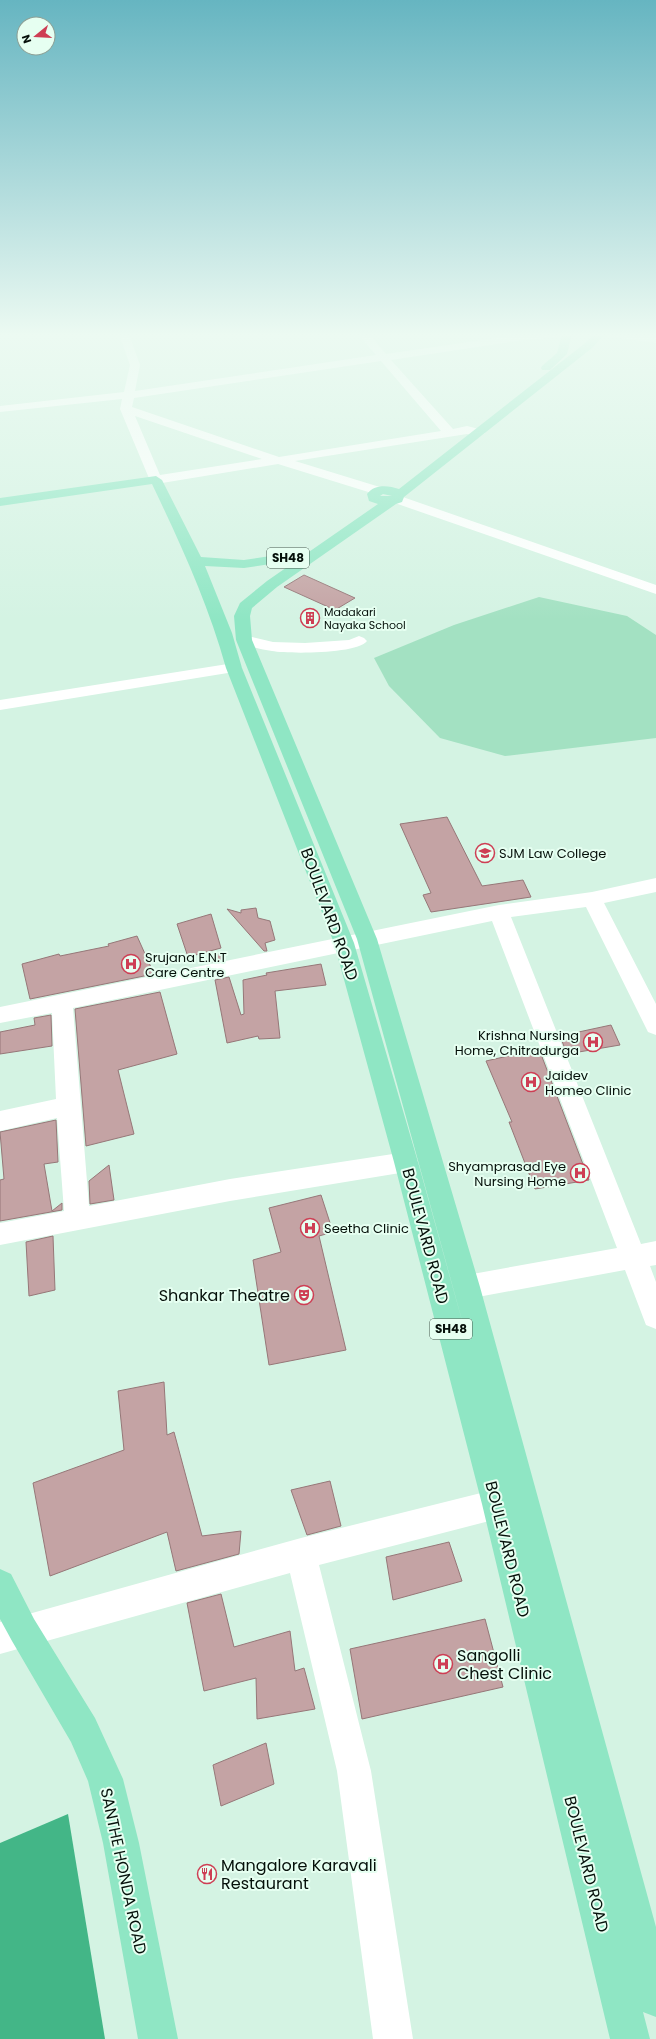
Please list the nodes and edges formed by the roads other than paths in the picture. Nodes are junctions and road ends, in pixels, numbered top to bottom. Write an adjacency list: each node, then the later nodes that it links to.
1 (135, 429): 9 (street)
2 (186, 429): 8 (street)
3 (447, 429): 7 (street)
4 (476, 429): 6 (main road, SH48)
5 (477, 429): 6 (main road, SH48)
6 (473, 432): 7 (street); 10 (main road, SH48); 10 (main road, SH48)
7 (450, 433): 8 (street)
8 (277, 460): 9 (street); 10 (street)
9 (156, 480): 11 (main road); 13 (main road)
10 (390, 492): 12 (main road, SH48); 14 (street); 15 (main road, SH48)
11 (0, 502)
12 (290, 557): 13 (main road); 15 (main road, SH48)
13 (196, 561): 15 (main road)
14 (654, 588)
15 (233, 624): 16 (street); 17 (main road, BOULEVARD ROAD / SH48); 22 (main road, BOULEVARD ROAD / SH48)
16 (359, 641)
17 (234, 668): 18 (street); 22 (main road, BOULEVARD ROAD / SH48)
18 (0, 704)
19 (656, 885): 20 (street)
20 (592, 899): 21 (street); 25 (street)
21 (499, 912): 22 (street); 31 (street)
22 (355, 941): 23 (street); 28 (main road, BOULEVARD ROAD / SH48); 32 (main road, BOULEVARD ROAD / SH48)
23 (62, 1002): 24 (street); 26 (street)
24 (0, 1015)
25 (656, 1026)
26 (68, 1106): 27 (street); 29 (street)
27 (0, 1121)
28 (406, 1162): 29 (street); 34 (main road, BOULEVARD ROAD / SH48)
29 (78, 1219): 30 (street)
30 (0, 1234)
31 (644, 1256): 32 (street); 33 (street)
32 (467, 1287): 38 (main road, BOULEVARD ROAD / SH48)
33 (656, 1316)
34 (497, 1504): 35 (street); 41 (main road, BOULEVARD ROAD / SH48)
35 (301, 1554): 37 (street); 40 (street)
36 (0, 1584): 37 (main road, SANTHE HONDA ROAD)
37 (11, 1634): 39 (main road, SANTHE HONDA ROAD)
38 (656, 1998)
39 (158, 2039)
40 (393, 2039)
41 (630, 2039)

